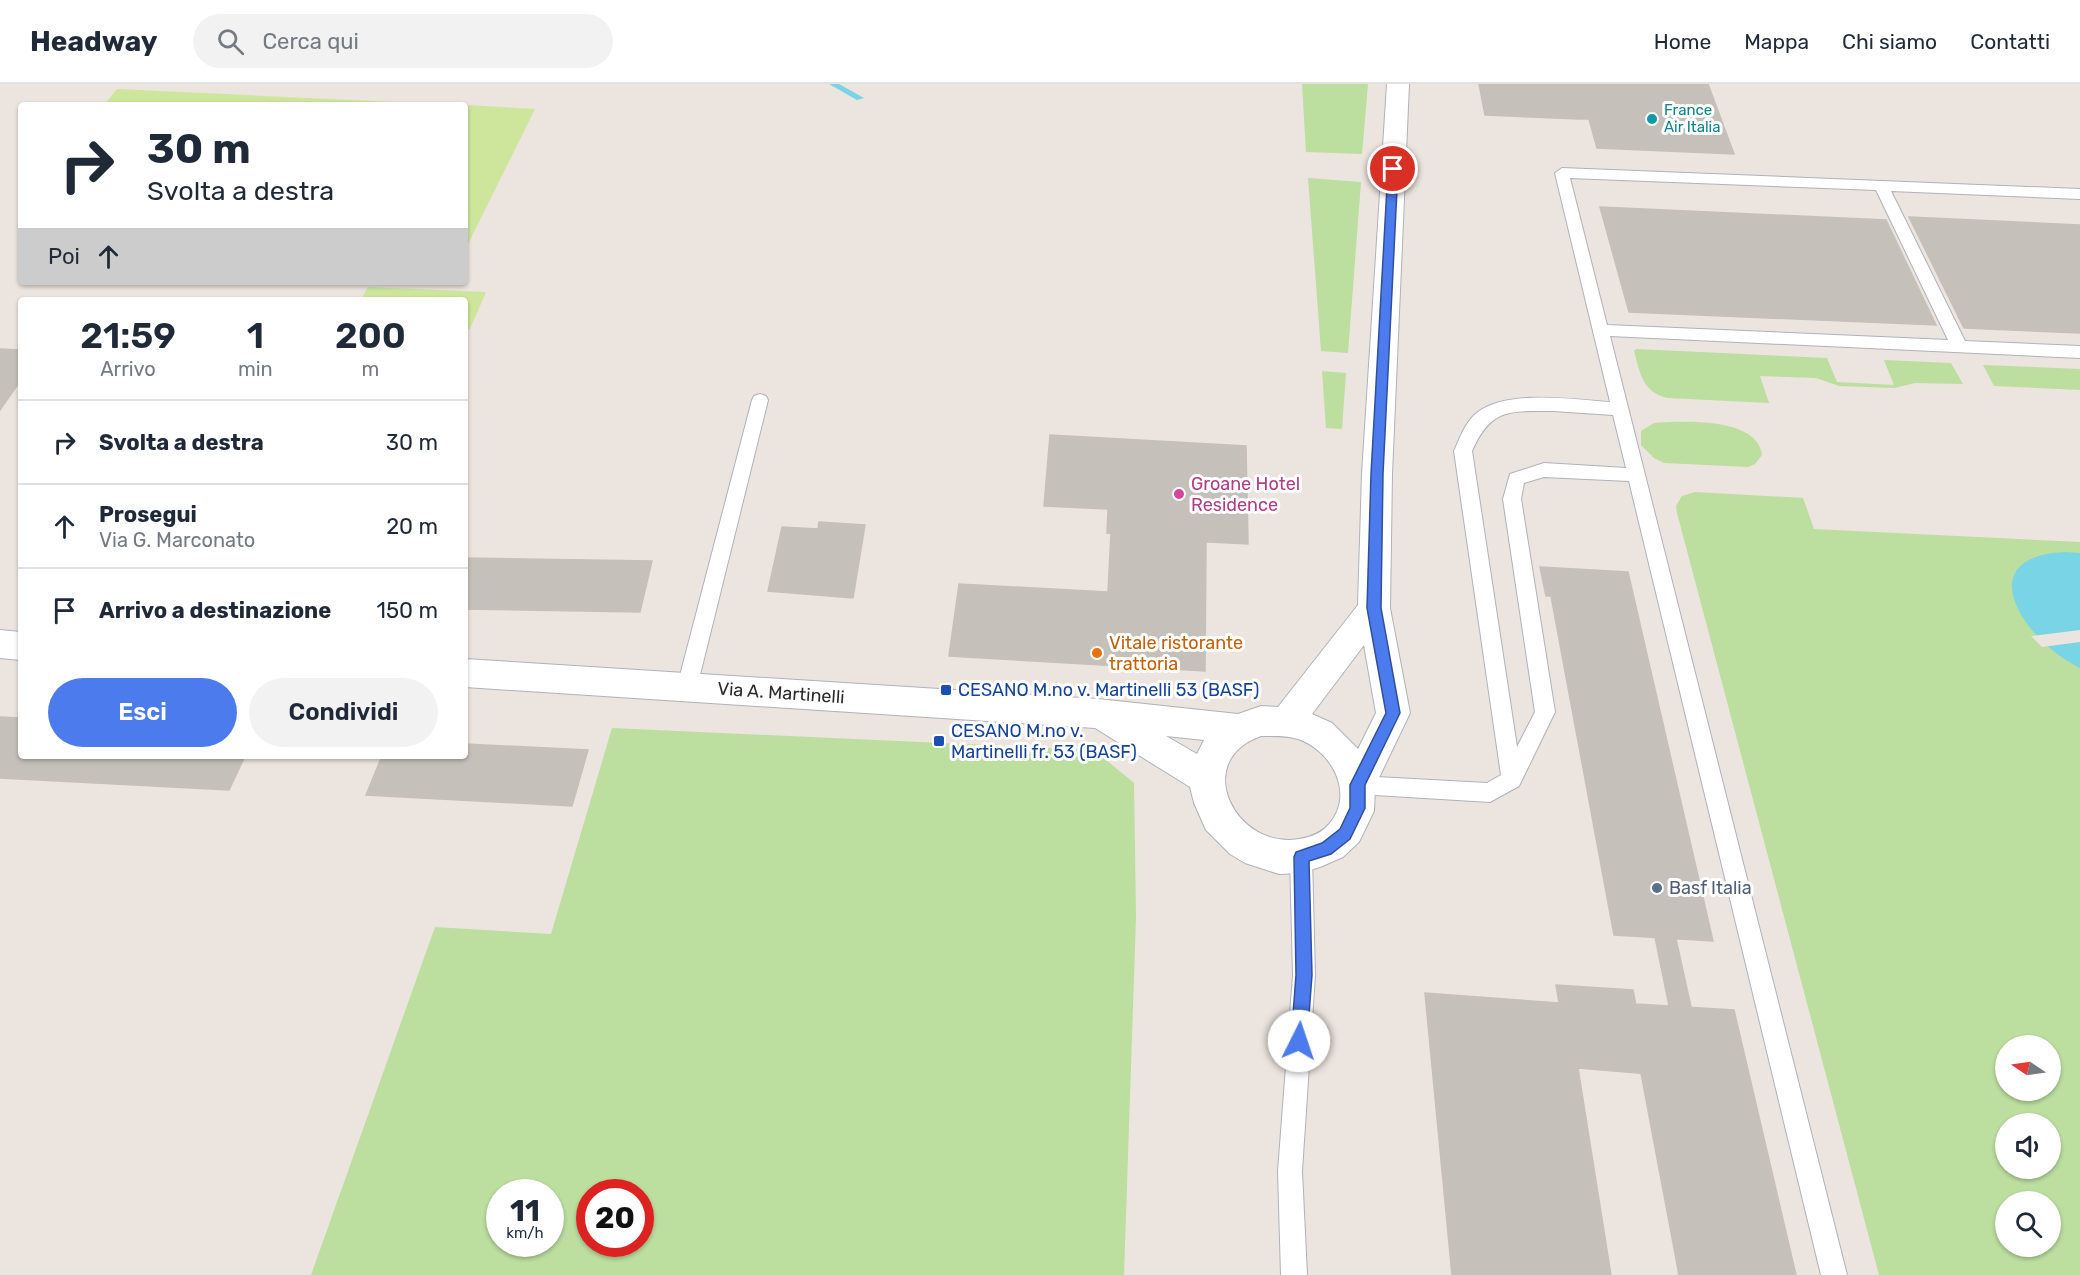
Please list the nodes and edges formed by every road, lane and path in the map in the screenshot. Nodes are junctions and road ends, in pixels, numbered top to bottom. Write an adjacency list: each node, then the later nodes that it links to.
1 (1398, 84): 10 (street)
2 (1881, 186): 3 (lane); 4 (lane); 5 (lane)
3 (2080, 194)
4 (1602, 330): 5 (lane); 8 (lane)
5 (1959, 346): 6 (lane)
6 (2080, 352)
7 (760, 400): 14 (lane)
8 (1620, 409): 9 (lane); 19 (lane)
9 (1636, 475): 19 (lane); 23 (lane)
10 (1374, 608): 16 (street); 20 (street)
11 (0, 644): 12 (street)
12 (18, 646)
13 (468, 674): 14 (street, Via A. Martinelli)
14 (687, 687): 15 (street, Via A. Martinelli)
15 (1098, 714): 17 (street, Via A. Martinelli); 18 (street, Via A. Martinelli)
16 (1287, 721): 17 (street); 20 (street)
17 (1238, 729): 18 (street)
18 (1206, 778): 21 (street)
19 (1512, 779): 20 (lane)
20 (1358, 785): 21 (street)
21 (1301, 857): 22 (lane)
22 (1294, 1275)
23 (1834, 1275)

